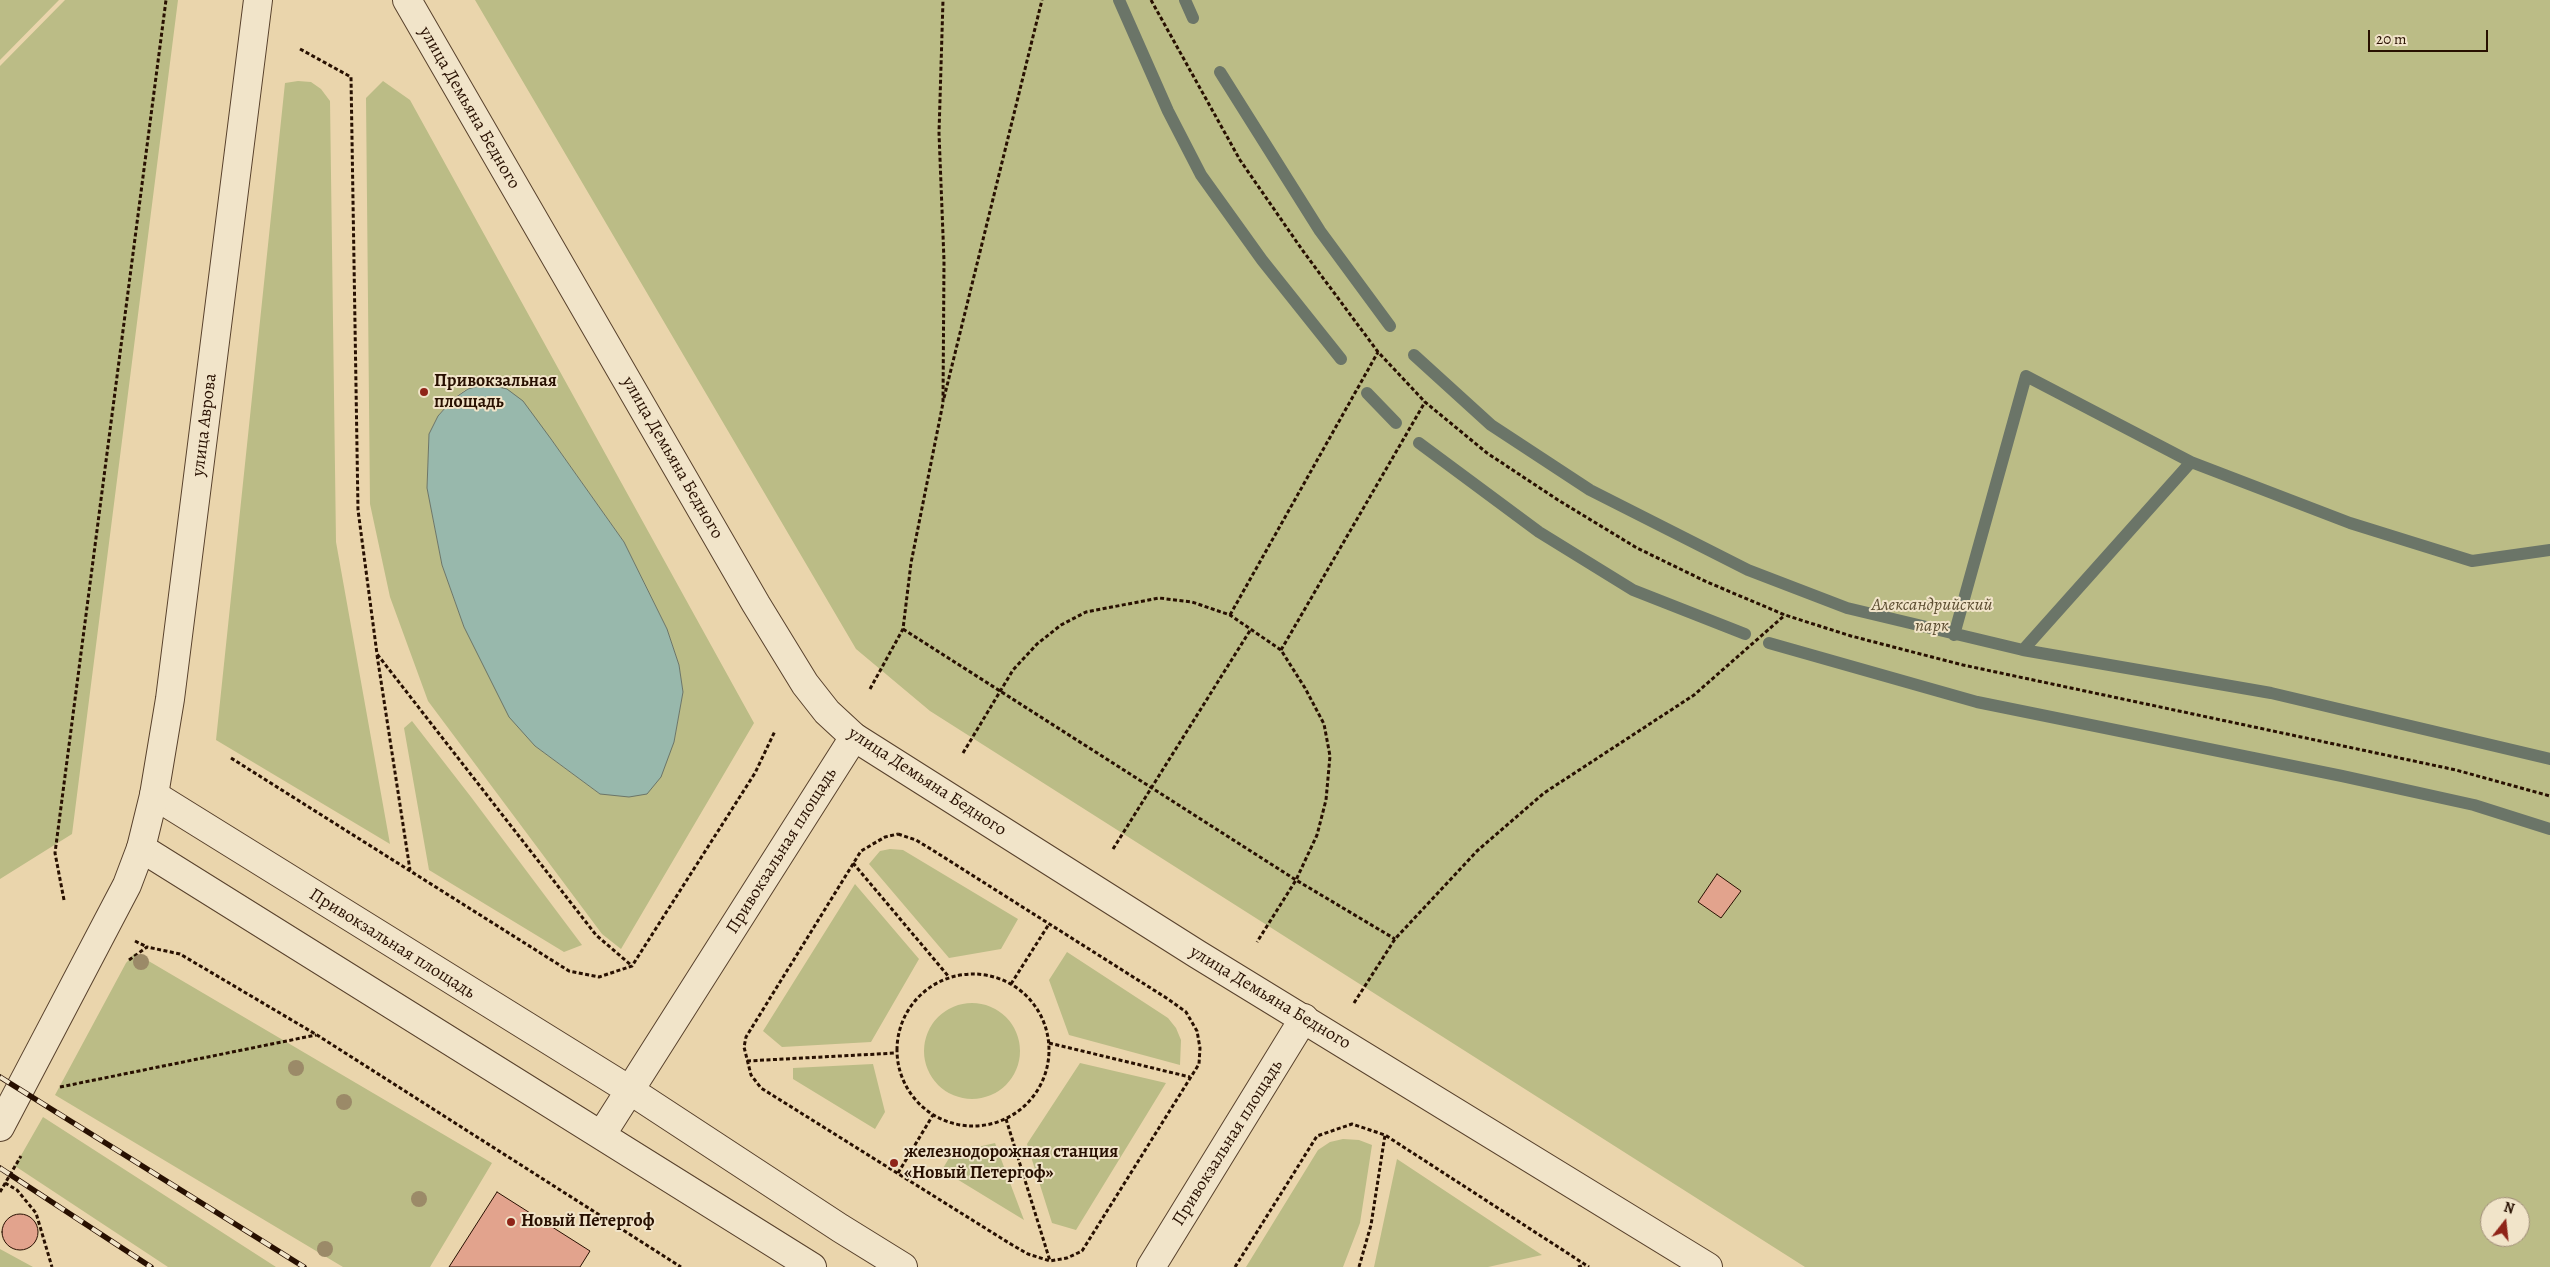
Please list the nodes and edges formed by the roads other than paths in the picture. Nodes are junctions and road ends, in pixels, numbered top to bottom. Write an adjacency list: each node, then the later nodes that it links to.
1 (258, 0): 4 (street, улица Аврова)
2 (407, 0): 3 (street, улица Демьяна Бедного)
3 (854, 737): 6 (street, улица Демьяна Бедного); 7 (street, Привокзальная площадь)
4 (154, 795): 5 (street, улица Аврова); 7 (street, Привокзальная площадь)
5 (141, 848): 8 (street, улица Аврова); 9 (street)
6 (1304, 1018): 12 (street, Привокзальная площадь); 13 (street, улица Демьяна Бедного)
7 (631, 1091): 9 (street, Привокзальная площадь); 11 (street, Привокзальная площадь)
8 (0, 1128)
9 (602, 1134): 10 (street)
10 (812, 1267)
11 (903, 1267)
12 (1151, 1267)
13 (1708, 1267)

